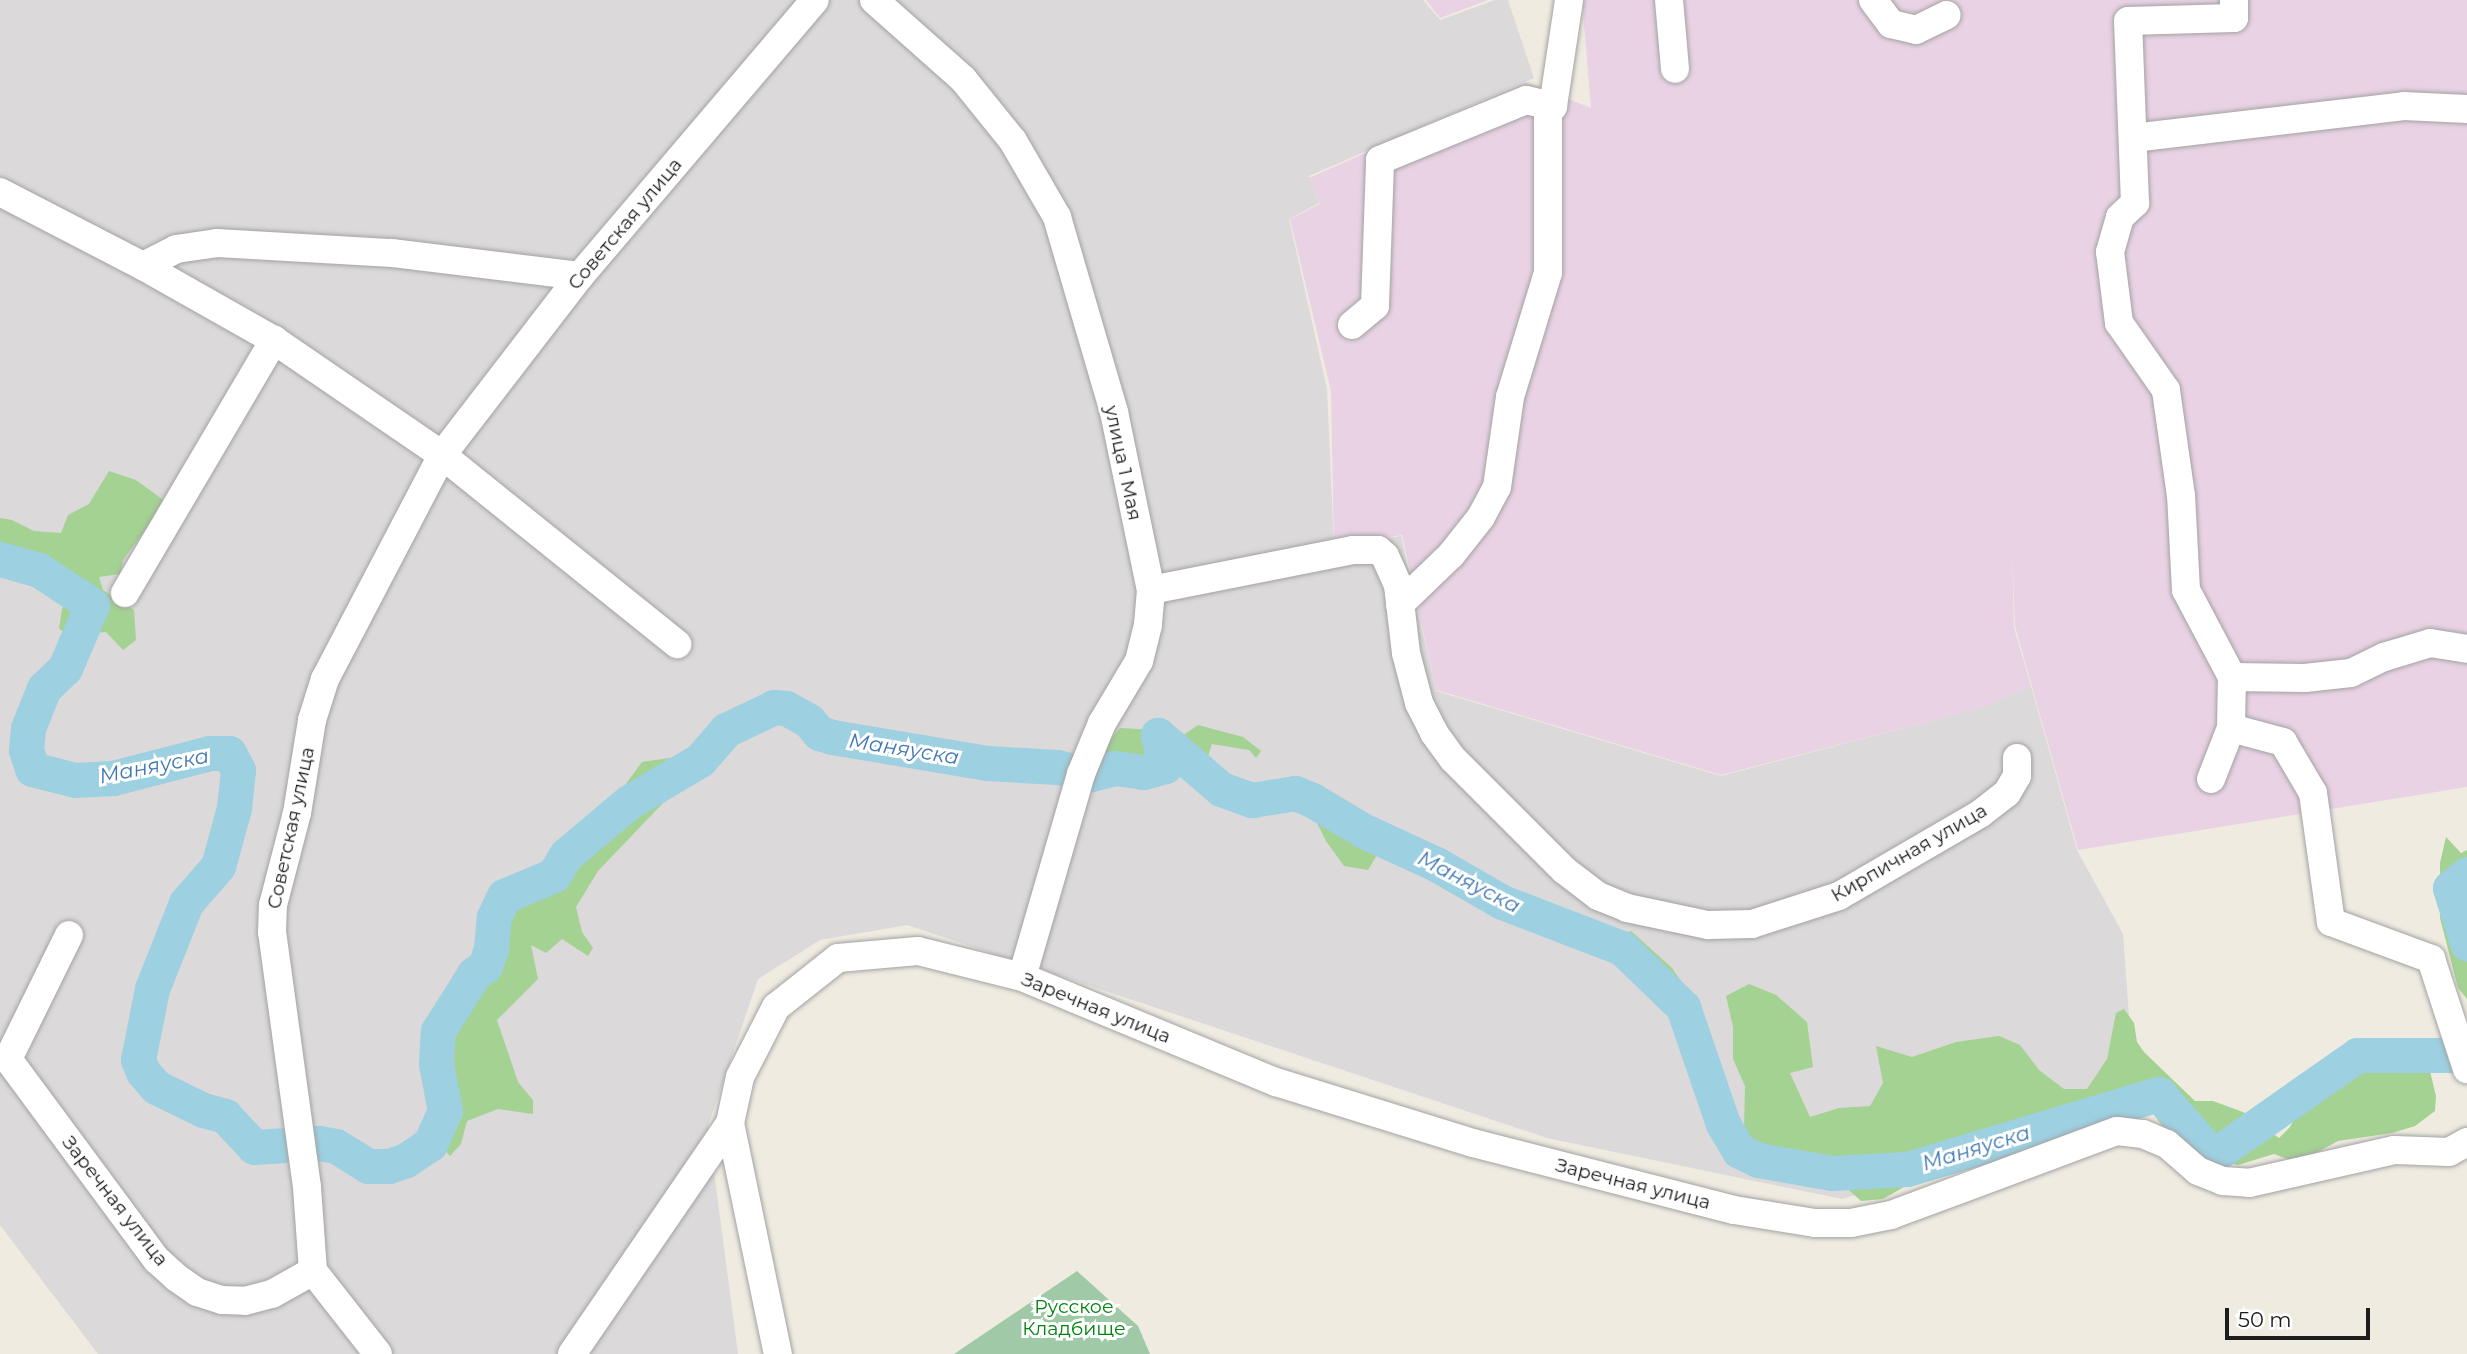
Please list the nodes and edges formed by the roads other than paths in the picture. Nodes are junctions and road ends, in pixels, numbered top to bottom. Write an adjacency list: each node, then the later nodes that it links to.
1 (815, 0): 14 (street, Советская улица)
2 (874, 0): 18 (street, улица 1 Мая)
3 (1569, 0): 9 (street)
4 (1669, 0): 8 (street)
5 (1873, 0): 7 (street)
6 (2234, 0): 11 (street)
7 (1947, 15)
8 (1675, 69)
9 (1553, 106): 15 (street); 20 (street)
10 (2467, 109): 11 (street)
11 (2133, 138): 23 (street)
12 (0, 192): 13 (street)
13 (143, 266): 14 (street); 16 (street)
14 (580, 276): 17 (street, Советская улица)
15 (1352, 325)
16 (274, 340): 17 (street); 19 (street)
17 (442, 454): 21 (street); 33 (street, Советская улица)
18 (1150, 590): 20 (street, Кирпичная улица); 28 (street, улица 1 Мая)
19 (125, 593)
20 (1400, 604): 25 (street, Кирпичная улица)
21 (677, 644)
22 (2467, 649): 23 (street)
23 (2232, 677): 24 (street)
24 (2231, 729): 26 (street); 30 (street)
25 (2017, 758)
26 (2211, 779)
27 (69, 935): 29 (street)
28 (1022, 977): 31 (street, Заречная улица); 32 (street, Заречная улица)
29 (4, 1058): 33 (street, Заречная улица)
30 (2467, 1069)
31 (730, 1123): 35 (street, Заречная улица); 36 (street)
32 (2467, 1142)
33 (313, 1271): 34 (street)
34 (378, 1354)
35 (572, 1354)
36 (778, 1354)

